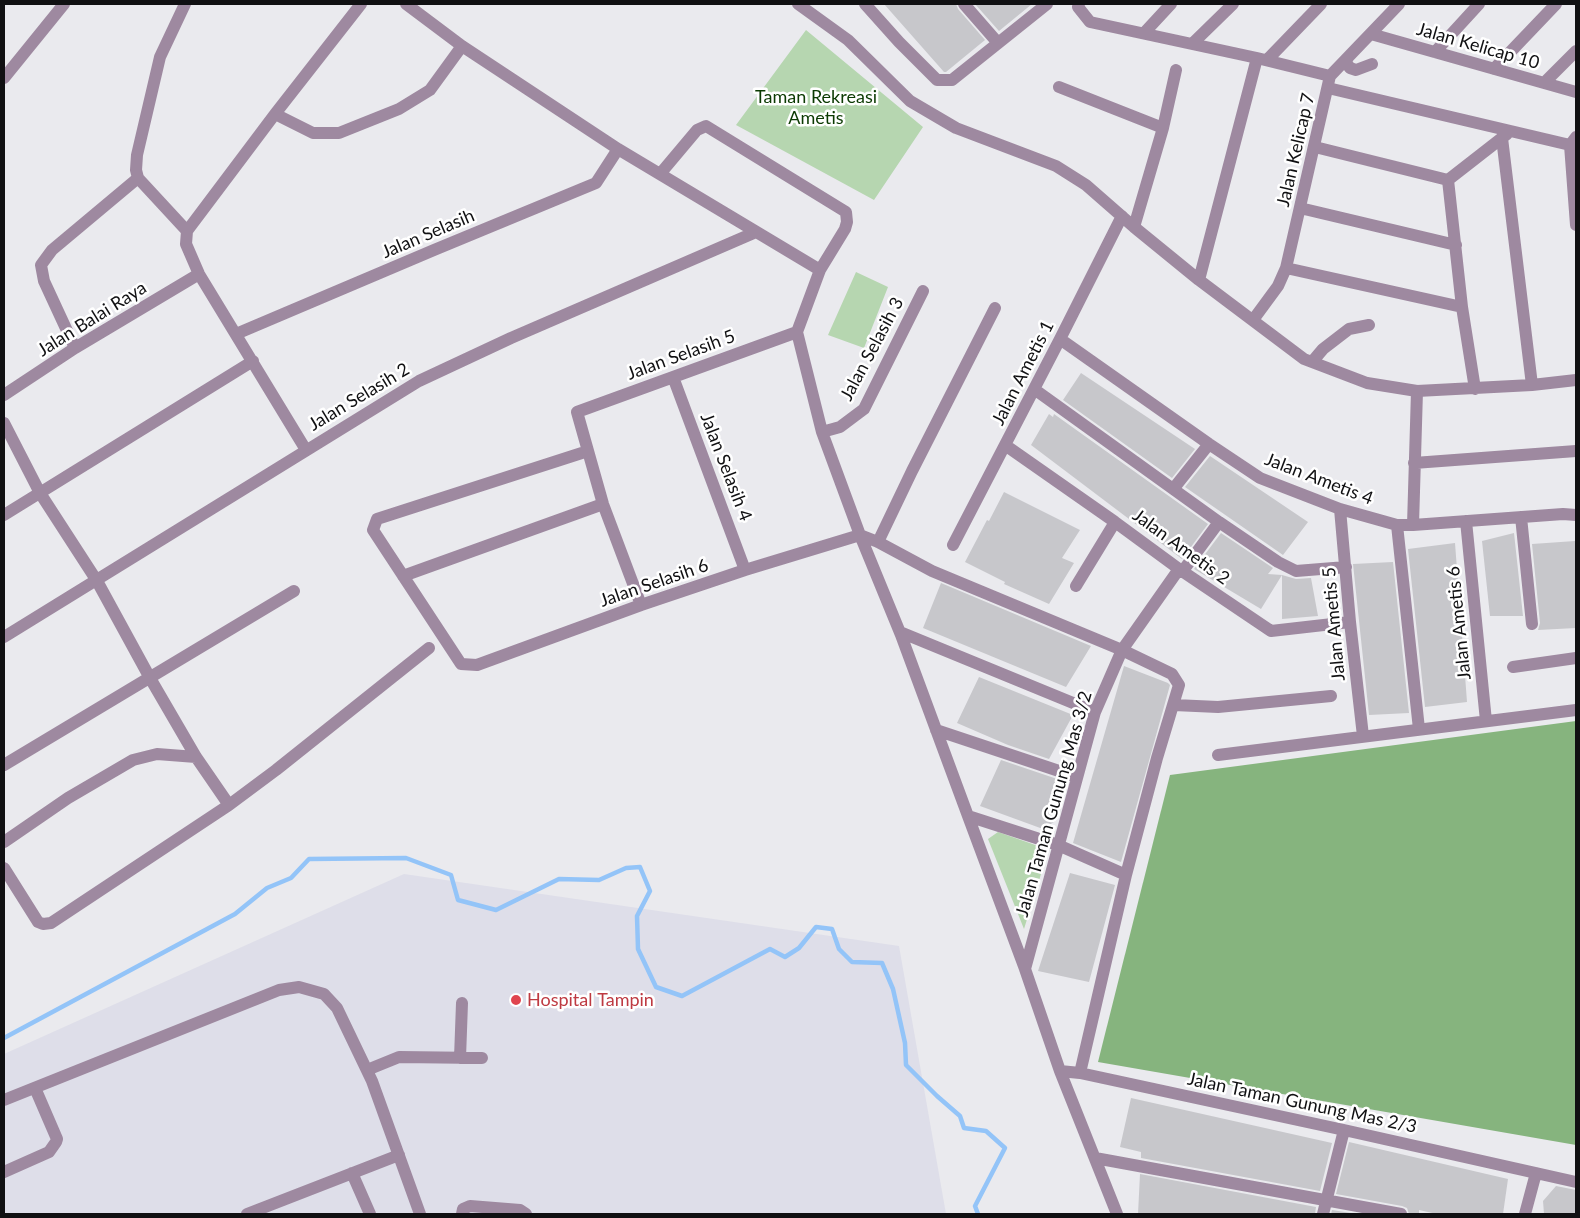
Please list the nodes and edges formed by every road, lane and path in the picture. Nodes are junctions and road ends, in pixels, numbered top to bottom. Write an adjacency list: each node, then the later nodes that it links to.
1 (64, 4): 28 (street)
2 (185, 4): 40 (street)
3 (361, 4): 33 (street)
4 (406, 4): 20 (street)
5 (798, 4): 43 (street)
6 (865, 4): 18 (street)
7 (964, 4): 18 (street)
8 (1047, 4): 18 (street)
9 (1170, 4): 16 (street)
10 (1233, 4): 19 (street)
11 (1322, 4): 23 (street)
12 (1399, 4): 17 (street, Jalan Kelicap 7)
13 (1478, 4): 22 (street)
14 (1556, 4): 26 (street)
15 (1078, 5): 16 (street)
16 (1145, 32): 19 (street)
17 (1371, 34): 22 (street, Jalan Kelicap 10); 24 (street, Jalan Kelicap 7)
18 (998, 43)
19 (1193, 44): 23 (street)
20 (462, 46): 33 (street); 38 (street)
21 (1576, 51): 30 (street)
22 (1434, 52): 26 (street, Jalan Kelicap 10)
23 (1262, 59): 29 (street); 52 (street)
24 (1345, 61): 25 (street); 29 (street, Jalan Kelicap 7)
25 (1372, 64)
26 (1494, 69): 30 (street, Jalan Kelicap 10)
27 (1176, 70): 34 (street)
28 (4, 78)
29 (1329, 82): 35 (street); 37 (street, Jalan Kelicap 7)
30 (1544, 83): 32 (street, Jalan Kelicap 10)
31 (1059, 87): 34 (street)
32 (1576, 92)
33 (274, 114): 46 (street)
34 (1163, 128): 45 (street)
35 (1507, 135): 36 (street); 41 (street); 66 (street)
36 (1573, 141): 44 (street)
37 (1315, 148): 41 (street); 42 (street, Jalan Kelicap 7)
38 (618, 149): 39 (street); 59 (street, Jalan Selasih)
39 (660, 174): 47 (street); 50 (street)
40 (138, 178): 46 (street); 61 (street)
41 (1448, 180): 48 (street)
42 (1300, 208): 48 (street); 49 (street, Jalan Kelicap 7)
43 (1122, 216): 45 (street); 60 (street, Jalan Ametis 1)
44 (1576, 225)
45 (1134, 227): 52 (street)
46 (187, 231): 51 (street)
47 (756, 232): 50 (street); 75 (street, Jalan Selasih 2)
48 (1456, 244): 54 (street)
49 (1286, 268): 54 (street); 56 (street, Jalan Kelicap 7)
50 (820, 270): 58 (street)
51 (199, 274): 59 (street); 61 (street, Jalan Balai Raya)
52 (1199, 280): 56 (street)
53 (922, 291): 72 (street, Jalan Selasih 3)
54 (1462, 307): 68 (street)
55 (994, 308): 92 (street)
56 (1253, 320): 63 (street)
57 (1369, 325): 63 (street)
58 (797, 332): 64 (street, Jalan Selasih 5); 72 (street)
59 (236, 334): 62 (street)
60 (1060, 339): 67 (street, Jalan Ametis 1); 73 (street, Jalan Ametis 4)
61 (75, 348): 70 (street, Jalan Balai Raya)
62 (253, 361): 75 (street); 80 (street)
63 (1312, 362): 69 (street)
64 (673, 377): 76 (street, Jalan Selasih 5); 95 (street, Jalan Selasih 4)
65 (1576, 380): 66 (street)
66 (1532, 385): 68 (street)
67 (1034, 388): 74 (street, Jalan Ametis 1); 79 (street)
68 (1475, 389): 69 (street)
69 (1417, 391): 78 (street)
70 (4, 395)
71 (4, 423): 80 (street)
72 (822, 432): 91 (street)
73 (1209, 444): 79 (street); 82 (street, Jalan Ametis 4)
74 (1005, 445): 87 (street, Jalan Ametis 2); 93 (street, Jalan Ametis 1)
75 (306, 450): 98 (street, Jalan Selasih 2)
76 (588, 451): 81 (street); 97 (street)
77 (1576, 451): 78 (street)
78 (1414, 463): 90 (street)
79 (1174, 488): 88 (street)
80 (40, 493): 83 (street); 98 (street)
81 (603, 504): 97 (street); 101 (street)
82 (1340, 509): 89 (street, Jalan Ametis 4); 94 (street, Jalan Ametis 5)
83 (4, 515)
84 (1576, 515): 85 (street, Jalan Ametis 4)
85 (1521, 517): 86 (street, Jalan Ametis 4); 103 (street)
86 (1466, 521): 90 (street, Jalan Ametis 4); 115 (street, Jalan Ametis 6)
87 (1115, 522): 96 (street, Jalan Ametis 2); 99 (street)
88 (1219, 522): 94 (street); 96 (street, Jalan Taman Gunung Mas 3/2)
89 (1397, 525): 90 (street, Jalan Ametis 4); 116 (street)
90 (1413, 525)
91 (860, 535): 92 (street); 95 (street, Jalan Selasih 6); 104 (street)
92 (878, 542): 107 (street)
93 (953, 546)
94 (1346, 567): 102 (street, Jalan Ametis 5)
95 (745, 570): 101 (street, Jalan Selasih 6)
96 (1181, 571): 102 (street, Jalan Ametis 2); 107 (street, Jalan Taman Gunung Mas 3/2)
97 (403, 576): 101 (street, Jalan Selasih 6)
98 (97, 581): 105 (street, Jalan Selasih 2); 110 (street)
99 (1076, 586)
100 (294, 591): 110 (street)
101 (641, 605)
102 (1350, 622): 118 (street, Jalan Ametis 5)
103 (1532, 624)
104 (900, 632): 114 (street); 117 (street)
105 (4, 637)
106 (429, 648): 123 (street)
107 (1122, 650): 112 (street); 114 (street, Jalan Taman Gunung Mas 3/2)
108 (1576, 658): 109 (street)
109 (1513, 667)
110 (150, 678): 120 (street); 121 (street)
111 (1331, 696): 112 (street)
112 (1174, 705): 128 (street)
113 (1576, 710): 115 (street)
114 (1095, 712): 122 (street, Jalan Taman Gunung Mas 3/2)
115 (1486, 721): 116 (street)
116 (1419, 729): 118 (street)
117 (936, 730): 122 (street); 124 (street)
118 (1363, 736): 119 (street)
119 (1218, 755)
120 (196, 757): 123 (street); 125 (street)
121 (4, 765)
122 (1076, 777): 126 (street, Jalan Taman Gunung Mas 3/2)
123 (229, 804): 127 (street)
124 (968, 816): 126 (street); 129 (street)
125 (4, 842)
126 (1058, 845): 128 (street); 129 (street, Jalan Taman Gunung Mas 3/2)
127 (4, 868)
128 (1126, 876): 135 (street)
129 (1025, 969): 134 (street)
130 (462, 1002): 131 (street)
131 (460, 1058): 132 (street); 133 (street)
132 (482, 1058)
133 (366, 1070): 136 (street); 139 (street)
134 (1060, 1071): 135 (street, Jalan Taman Gunung Mas 2/3); 140 (street)
135 (1080, 1073): 138 (street, Jalan Taman Gunung Mas 2/3)
136 (36, 1088): 137 (street); 141 (street)
137 (4, 1100)
138 (1344, 1130): 143 (street, Jalan Taman Gunung Mas 2/3); 145 (street)
139 (399, 1155): 142 (street); 148 (street)
140 (1095, 1158): 145 (street); 151 (street)
141 (4, 1172)
142 (352, 1173): 146 (street); 147 (street)
143 (1536, 1173): 144 (street, Jalan Taman Gunung Mas 2/3); 154 (street)
144 (1576, 1182)
145 (1327, 1200): 152 (street); 153 (street)
146 (247, 1214)
147 (370, 1214)
148 (420, 1214)
149 (462, 1214): 150 (street)
150 (526, 1214)
151 (1117, 1214)
152 (1323, 1214)
153 (1402, 1214)
154 (1525, 1214)

